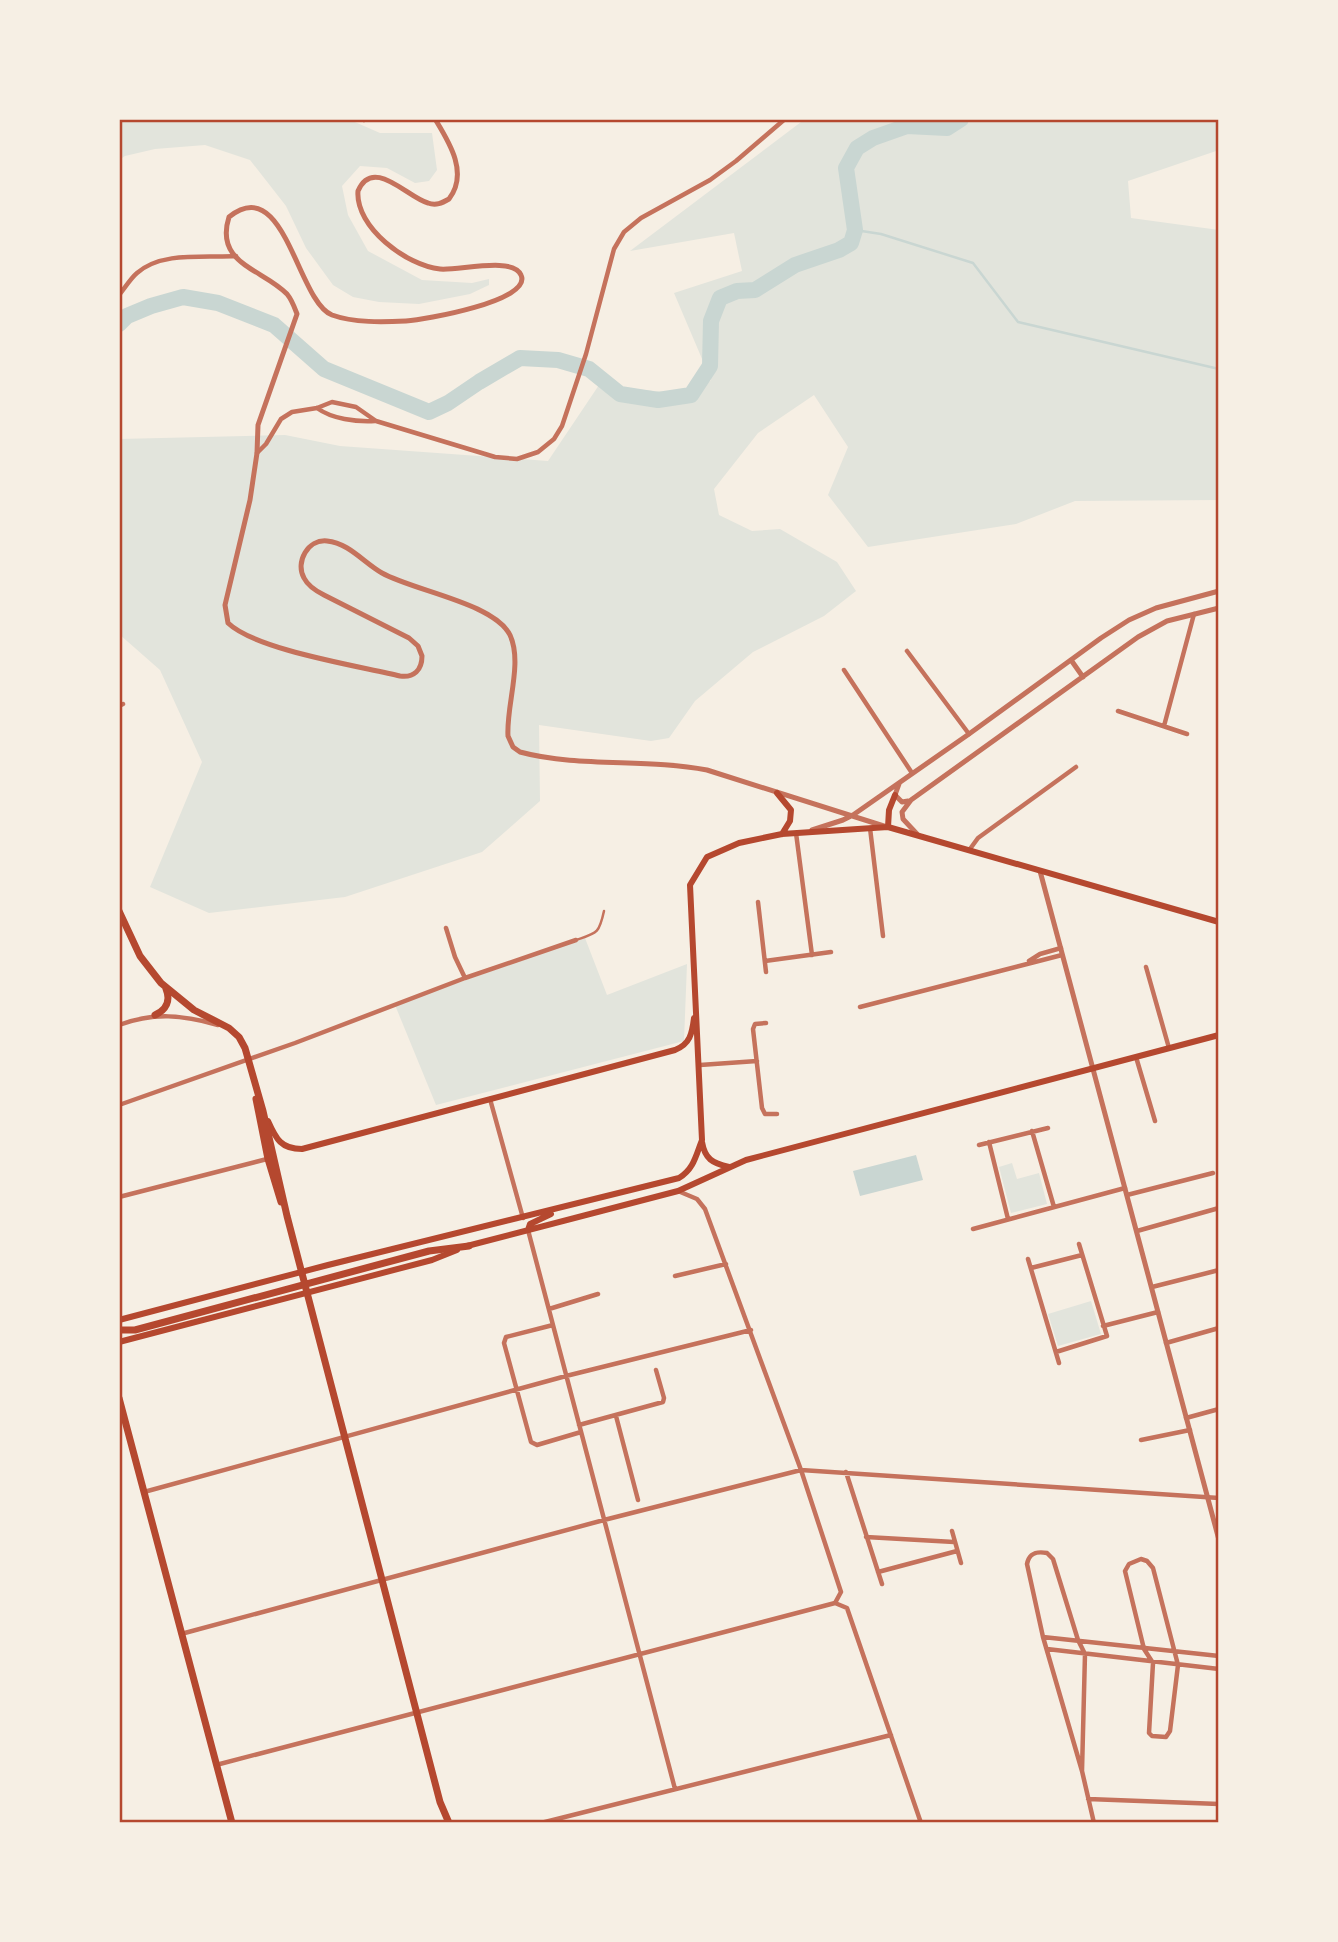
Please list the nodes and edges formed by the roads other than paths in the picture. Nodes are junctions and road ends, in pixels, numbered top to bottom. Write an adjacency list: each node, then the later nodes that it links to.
1 (435, 119): 3 (street)
2 (785, 119): 6 (street)
3 (236, 256): 4 (street); 7 (street)
4 (119, 295)
5 (317, 408): 6 (street); 6 (street); 7 (street)
6 (376, 421)
7 (257, 453): 22 (street)
8 (1219, 591): 12 (street)
9 (1219, 608): 10 (street)
10 (1195, 614): 14 (street); 16 (street)
11 (907, 651): 17 (street)
12 (1070, 660): 14 (street); 17 (street)
13 (845, 670): 20 (street)
14 (1083, 677): 24 (street)
15 (1118, 711): 16 (street)
16 (1164, 726): 18 (street)
17 (969, 734): 20 (street)
18 (1187, 734)
19 (1076, 767): 31 (street)
20 (912, 773): 21 (street)
21 (900, 782): 23 (street); 25 (street)
22 (777, 793): 25 (street); 29 (main road)
23 (895, 795): 24 (street); 26 (main road)
24 (911, 800): 30 (street)
25 (853, 815): 26 (street); 28 (street)
26 (888, 827): 27 (main road); 30 (main road)
27 (870, 828): 28 (main road); 38 (street)
28 (800, 832): 29 (main road); 42 (street)
29 (782, 834): 48 (main road)
30 (916, 834): 31 (main road)
31 (970, 849): 32 (main road)
32 (1041, 871): 36 (main road); 40 (street)
33 (758, 902): 43 (street)
34 (119, 911): 47 (main road)
35 (604, 911): 39 (lane)
36 (1219, 922)
37 (446, 928): 46 (street)
38 (883, 936)
39 (576, 940): 46 (street)
40 (1062, 951): 49 (street); 60 (street)
41 (831, 952): 42 (street)
42 (812, 955): 43 (street)
43 (765, 961): 45 (street)
44 (1146, 967): 55 (street)
45 (766, 972)
46 (465, 978): 57 (street)
47 (161, 983): 50 (main road); 53 (main road)
48 (696, 1003): 59 (main road); 62 (main road)
49 (860, 1007)
50 (155, 1015): 52 (street); 53 (street)
51 (766, 1023): 58 (street)
52 (119, 1025)
53 (229, 1028): 57 (main road)
54 (1219, 1035): 55 (main road)
55 (1169, 1048): 56 (main road)
56 (1136, 1057): 60 (main road); 66 (street)
57 (248, 1059): 61 (main road); 63 (street)
58 (757, 1061): 59 (street); 65 (street)
59 (700, 1065): 69 (main road)
60 (1093, 1068): 73 (main road); 76 (street)
61 (254, 1080): 64 (main road); 72 (main road)
62 (490, 1099): 64 (main road); 82 (street)
63 (119, 1105)
64 (264, 1111): 81 (main road)
65 (777, 1114)
66 (1155, 1121)
67 (1048, 1128): 68 (street)
68 (1032, 1131): 70 (street); 78 (street)
69 (702, 1140): 73 (main road); 79 (main road)
70 (989, 1142): 71 (street); 83 (street)
71 (979, 1145)
72 (268, 1159): 77 (street); 81 (main road)
73 (729, 1167): 75 (main road)
74 (1213, 1173): 76 (street)
75 (678, 1191): 85 (main road); 91 (street)
76 (1126, 1191): 78 (street); 86 (street)
77 (119, 1197)
78 (1054, 1207): 83 (street)
79 (562, 1208): 82 (main road); 85 (main road)
80 (1219, 1208): 86 (street)
81 (287, 1216): 95 (main road)
82 (523, 1218): 92 (main road)
83 (1008, 1219): 84 (street)
84 (973, 1229)
85 (528, 1230): 88 (main road); 101 (street)
86 (1137, 1231): 98 (street)
87 (1079, 1244): 89 (street)
88 (469, 1246): 97 (main road); 107 (main road)
89 (1082, 1255): 93 (street); 105 (street)
90 (1028, 1259): 93 (street)
91 (726, 1264): 96 (street); 108 (street)
92 (328, 1265): 95 (main road); 97 (main road)
93 (1031, 1268): 111 (street)
94 (1219, 1270): 98 (street)
95 (302, 1272): 99 (main road); 103 (main road)
96 (675, 1276)
97 (334, 1286): 99 (main road)
98 (1152, 1287): 102 (street)
99 (308, 1293): 109 (main road); 123 (main road)
100 (598, 1294): 101 (street)
101 (549, 1309): 104 (street)
102 (1158, 1312): 105 (street); 110 (street)
103 (119, 1320)
104 (553, 1325): 114 (street); 115 (street)
105 (1103, 1326): 111 (street)
106 (1219, 1328): 110 (street)
107 (119, 1330)
108 (751, 1330): 114 (street); 125 (street)
109 (119, 1342)
110 (1166, 1342): 119 (street)
111 (1056, 1352): 112 (street)
112 (1059, 1363)
113 (656, 1370): 118 (street)
114 (566, 1376): 115 (street); 120 (street)
115 (518, 1391): 122 (street); 123 (street)
116 (119, 1398): 127 (main road)
117 (1219, 1409): 119 (street)
118 (616, 1416): 120 (street); 130 (street)
119 (1186, 1418): 121 (street)
120 (579, 1425): 122 (street)
121 (1190, 1430): 124 (street); 128 (street)
122 (581, 1432): 131 (street)
123 (345, 1436): 127 (street); 139 (main road)
124 (1141, 1440)
125 (801, 1470): 126 (street); 131 (street); 141 (street)
126 (846, 1472): 128 (street); 133 (street)
127 (143, 1492): 142 (main road)
128 (1207, 1497): 129 (street); 134 (street)
129 (1219, 1498)
130 (638, 1500)
131 (604, 1520): 139 (street); 148 (street)
132 (952, 1531): 135 (street)
133 (866, 1537): 135 (street); 138 (street)
134 (1219, 1541)
135 (954, 1542): 136 (street)
136 (957, 1550): 137 (street); 138 (street)
137 (961, 1563)
138 (878, 1572): 140 (street)
139 (383, 1581): 142 (street); 154 (main road)
140 (882, 1584)
141 (835, 1603): 148 (street); 155 (street)
142 (180, 1634): 156 (main road)
143 (1043, 1637): 144 (street); 144 (street); 145 (street)
144 (1078, 1640): 146 (street); 149 (street)
145 (1046, 1649): 149 (street); 157 (street)
146 (1144, 1649): 147 (street); 147 (street); 151 (street)
147 (1175, 1652): 150 (street); 152 (street)
148 (639, 1654): 154 (street); 158 (street)
149 (1085, 1654): 151 (street); 157 (street)
150 (1219, 1656)
151 (1153, 1663): 152 (street); 152 (street)
152 (1178, 1665): 153 (street)
153 (1219, 1668)
154 (417, 1712): 156 (street); 162 (main road)
155 (891, 1735): 158 (street); 164 (street)
156 (216, 1765): 161 (main road)
157 (1082, 1771): 159 (street)
158 (674, 1788): 163 (street)
159 (1088, 1799): 160 (street); 165 (street)
160 (1219, 1804)
161 (232, 1823)
162 (446, 1823)
163 (541, 1823)
164 (921, 1823)
165 (1094, 1823)

